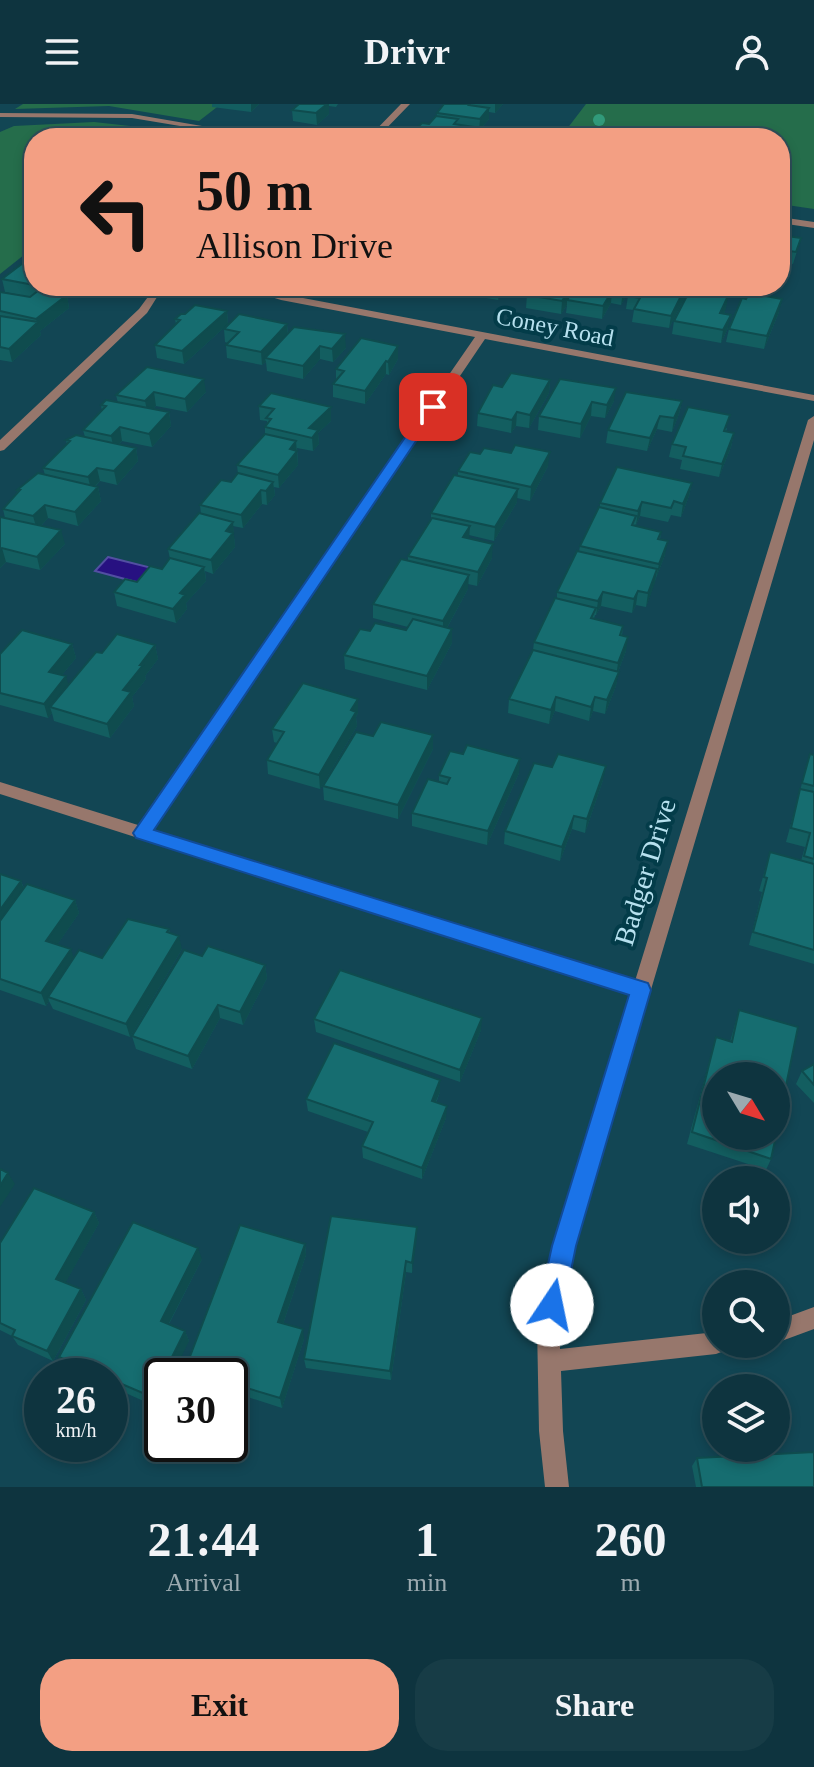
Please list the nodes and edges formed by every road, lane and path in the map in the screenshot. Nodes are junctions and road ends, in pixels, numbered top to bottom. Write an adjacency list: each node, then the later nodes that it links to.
1 (406, 104): 4 (street)
2 (0, 115): 3 (street)
3 (203, 128)
4 (382, 128)
5 (790, 221): 6 (street)
6 (814, 225)
7 (152, 296): 12 (street)
8 (277, 296): 9 (street, Coney Road)
9 (482, 335): 10 (street, Coney Road); 14 (street)
10 (814, 398)
11 (814, 420): 15 (street, Badger Drive)
12 (0, 447)
13 (0, 788): 14 (street)
14 (142, 833): 15 (street)
15 (641, 990): 19 (street, Badger Drive)
16 (814, 1318): 17 (street)
17 (790, 1327)
18 (702, 1345): 19 (street)
19 (549, 1361): 20 (street, Badger Drive)
20 (557, 1487)

